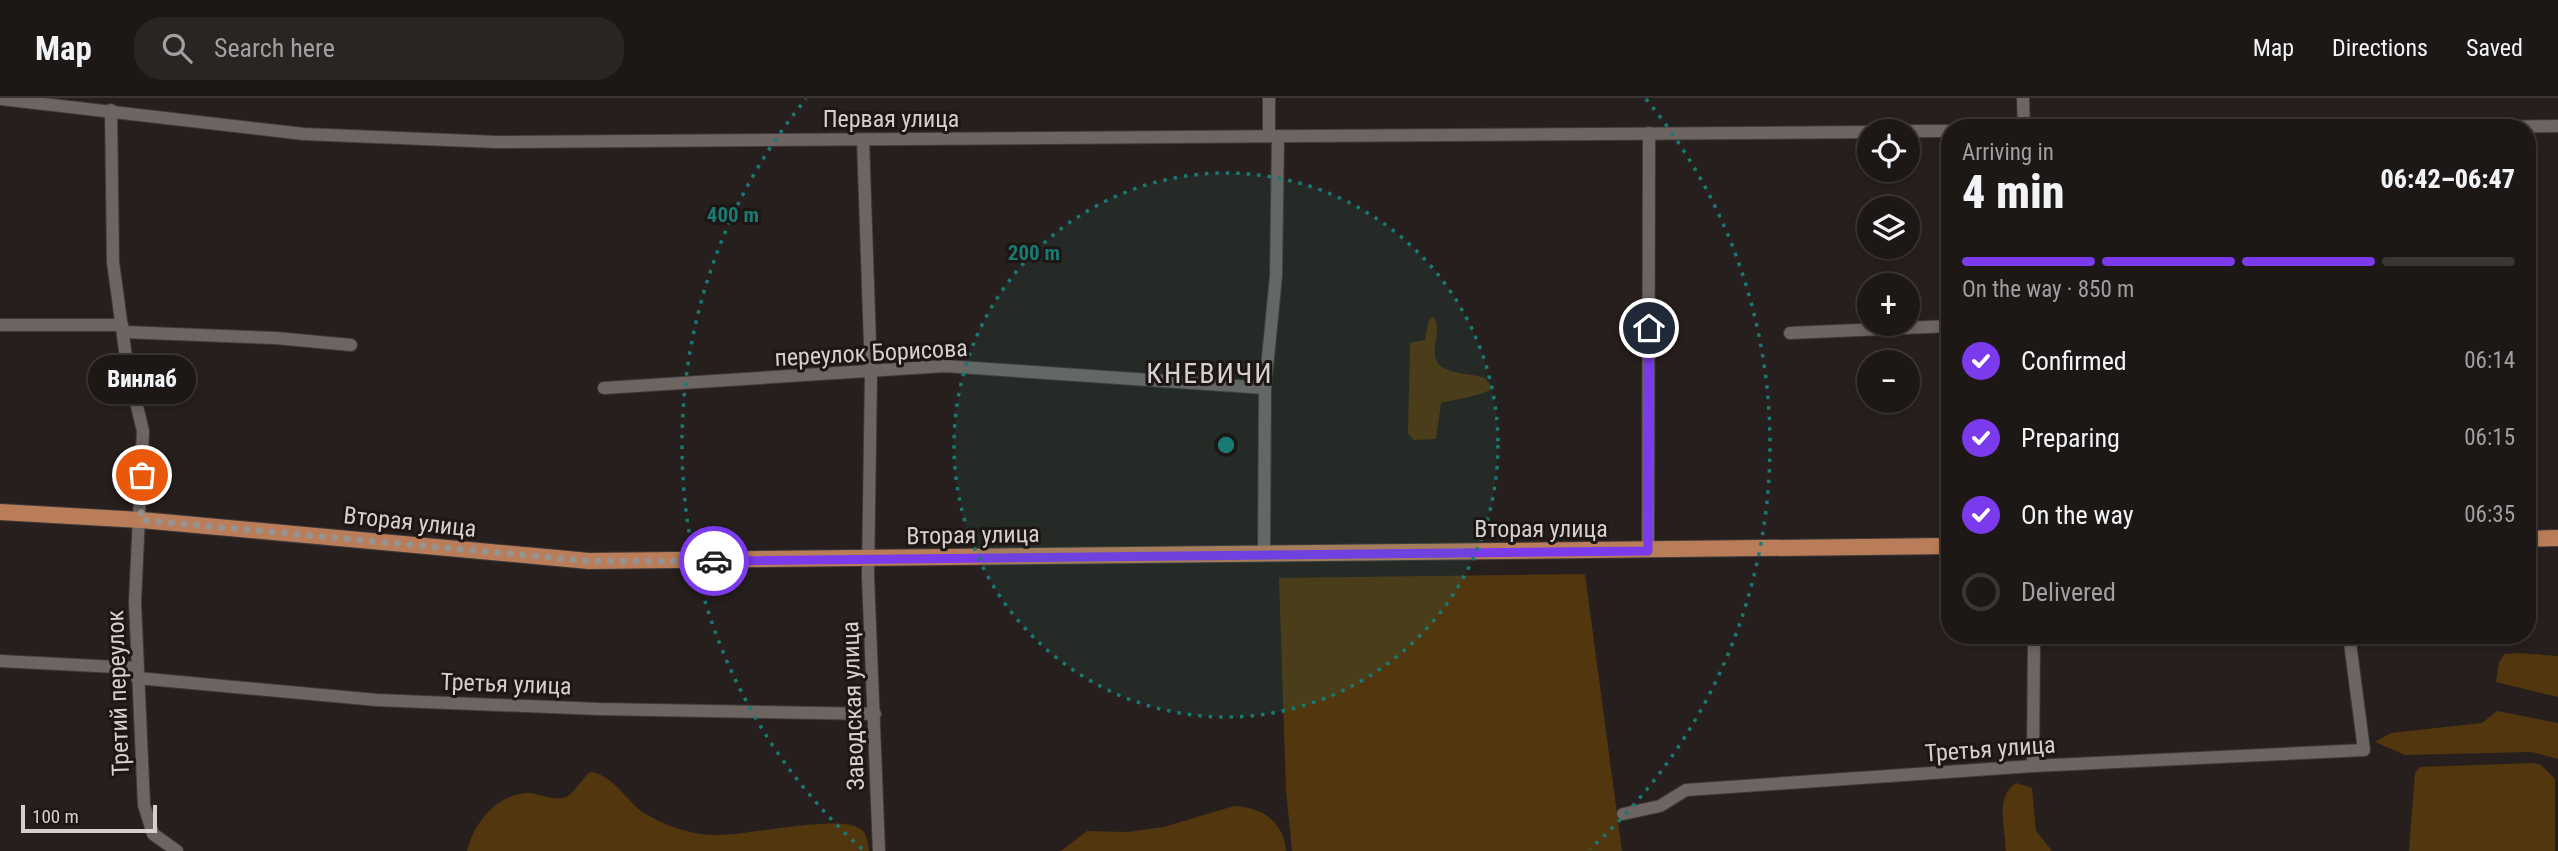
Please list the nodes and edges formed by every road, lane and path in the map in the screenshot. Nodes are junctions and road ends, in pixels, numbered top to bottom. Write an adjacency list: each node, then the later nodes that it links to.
1 (1269, 98): 12 (street)
2 (2023, 98): 5 (street)
3 (0, 99): 4 (street, Первая улица)
4 (111, 110): 13 (street, Первая улица); 16 (street, Третий переулок)
5 (2024, 119)
6 (2536, 125): 7 (street)
7 (2558, 125)
8 (1920, 131): 9 (street)
9 (1941, 131)
10 (1857, 132): 11 (street, Первая улица)
11 (1649, 133): 12 (street, Первая улица); 27 (street)
12 (1273, 136): 13 (street, Первая улица); 21 (street)
13 (863, 140): 19 (street, Заводская улица)
14 (0, 325): 16 (street)
15 (1941, 326): 17 (street)
16 (123, 328): 18 (street); 23 (street, Третий переулок)
17 (1790, 333)
18 (351, 345)
19 (871, 373): 20 (street, переулок Борисова); 21 (street, переулок Борисова); 29 (street, Заводская улица)
20 (604, 388)
21 (1265, 388): 28 (street)
22 (0, 512): 23 (main road, Вторая улица)
23 (141, 520): 29 (main road, Вторая улица); 33 (street, Третий переулок)
24 (2536, 538): 25 (main road)
25 (2558, 538)
26 (1941, 546): 27 (main road, Вторая улица)
27 (1648, 551): 28 (main road, Вторая улица)
28 (1264, 553): 29 (main road, Вторая улица)
29 (868, 560): 34 (street, Заводская улица)
30 (2034, 644): 35 (street)
31 (2350, 644): 35 (street, Третья улица)
32 (0, 661): 33 (street, Третья улица)
33 (137, 673): 34 (street, Третья улица); 37 (street, Третий переулок)
34 (875, 714): 38 (street, Заводская улица)
35 (2033, 766): 36 (street, Третья улица)
36 (1623, 814)
37 (177, 851)
38 (879, 851)

